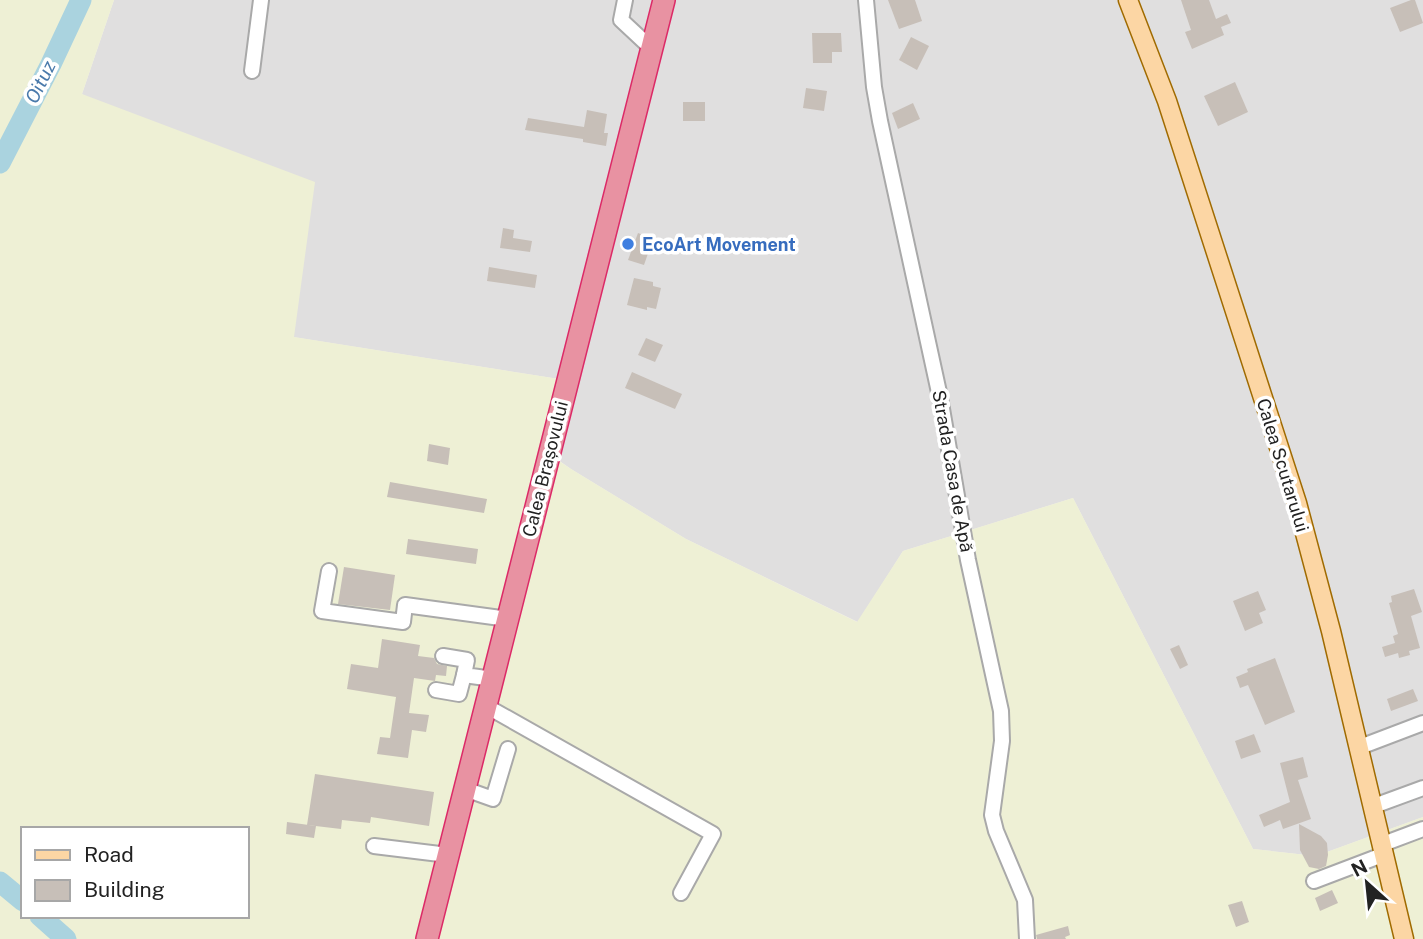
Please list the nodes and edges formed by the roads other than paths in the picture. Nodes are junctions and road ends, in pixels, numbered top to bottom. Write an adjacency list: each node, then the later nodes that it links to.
1 (261, 0): 7 (street)
2 (625, 0): 6 (street)
3 (664, 0): 6 (highway, Calea Brașovului)
4 (866, 0): 28 (street, Strada Casa de Apă)
5 (1128, 0): 16 (main road, Calea Scutarului)
6 (651, 48): 9 (highway, Calea Brașovului)
7 (252, 71)
8 (329, 572): 9 (street)
9 (508, 619): 12 (highway, Calea Brașovului)
10 (443, 656): 11 (street)
11 (464, 675): 12 (street); 13 (street)
12 (493, 679): 14 (highway, Calea Brașovului)
13 (436, 690)
14 (486, 706): 19 (highway, Calea Brașovului); 26 (street)
15 (1423, 723): 16 (street)
16 (1360, 747): 20 (main road, Calea Scutarului)
17 (508, 749): 19 (street)
18 (1423, 788): 20 (street)
19 (465, 789): 24 (highway, Calea Brașovului)
20 (1374, 806): 23 (main road, Calea Scutarului)
21 (1423, 829): 23 (street)
22 (374, 846): 24 (street)
23 (1384, 849): 25 (street); 29 (main road, Calea Scutarului)
24 (448, 855): 27 (highway, Calea Brașovului)
25 (1314, 881)
26 (681, 893)
27 (426, 939)
28 (1027, 939)
29 (1404, 939)

